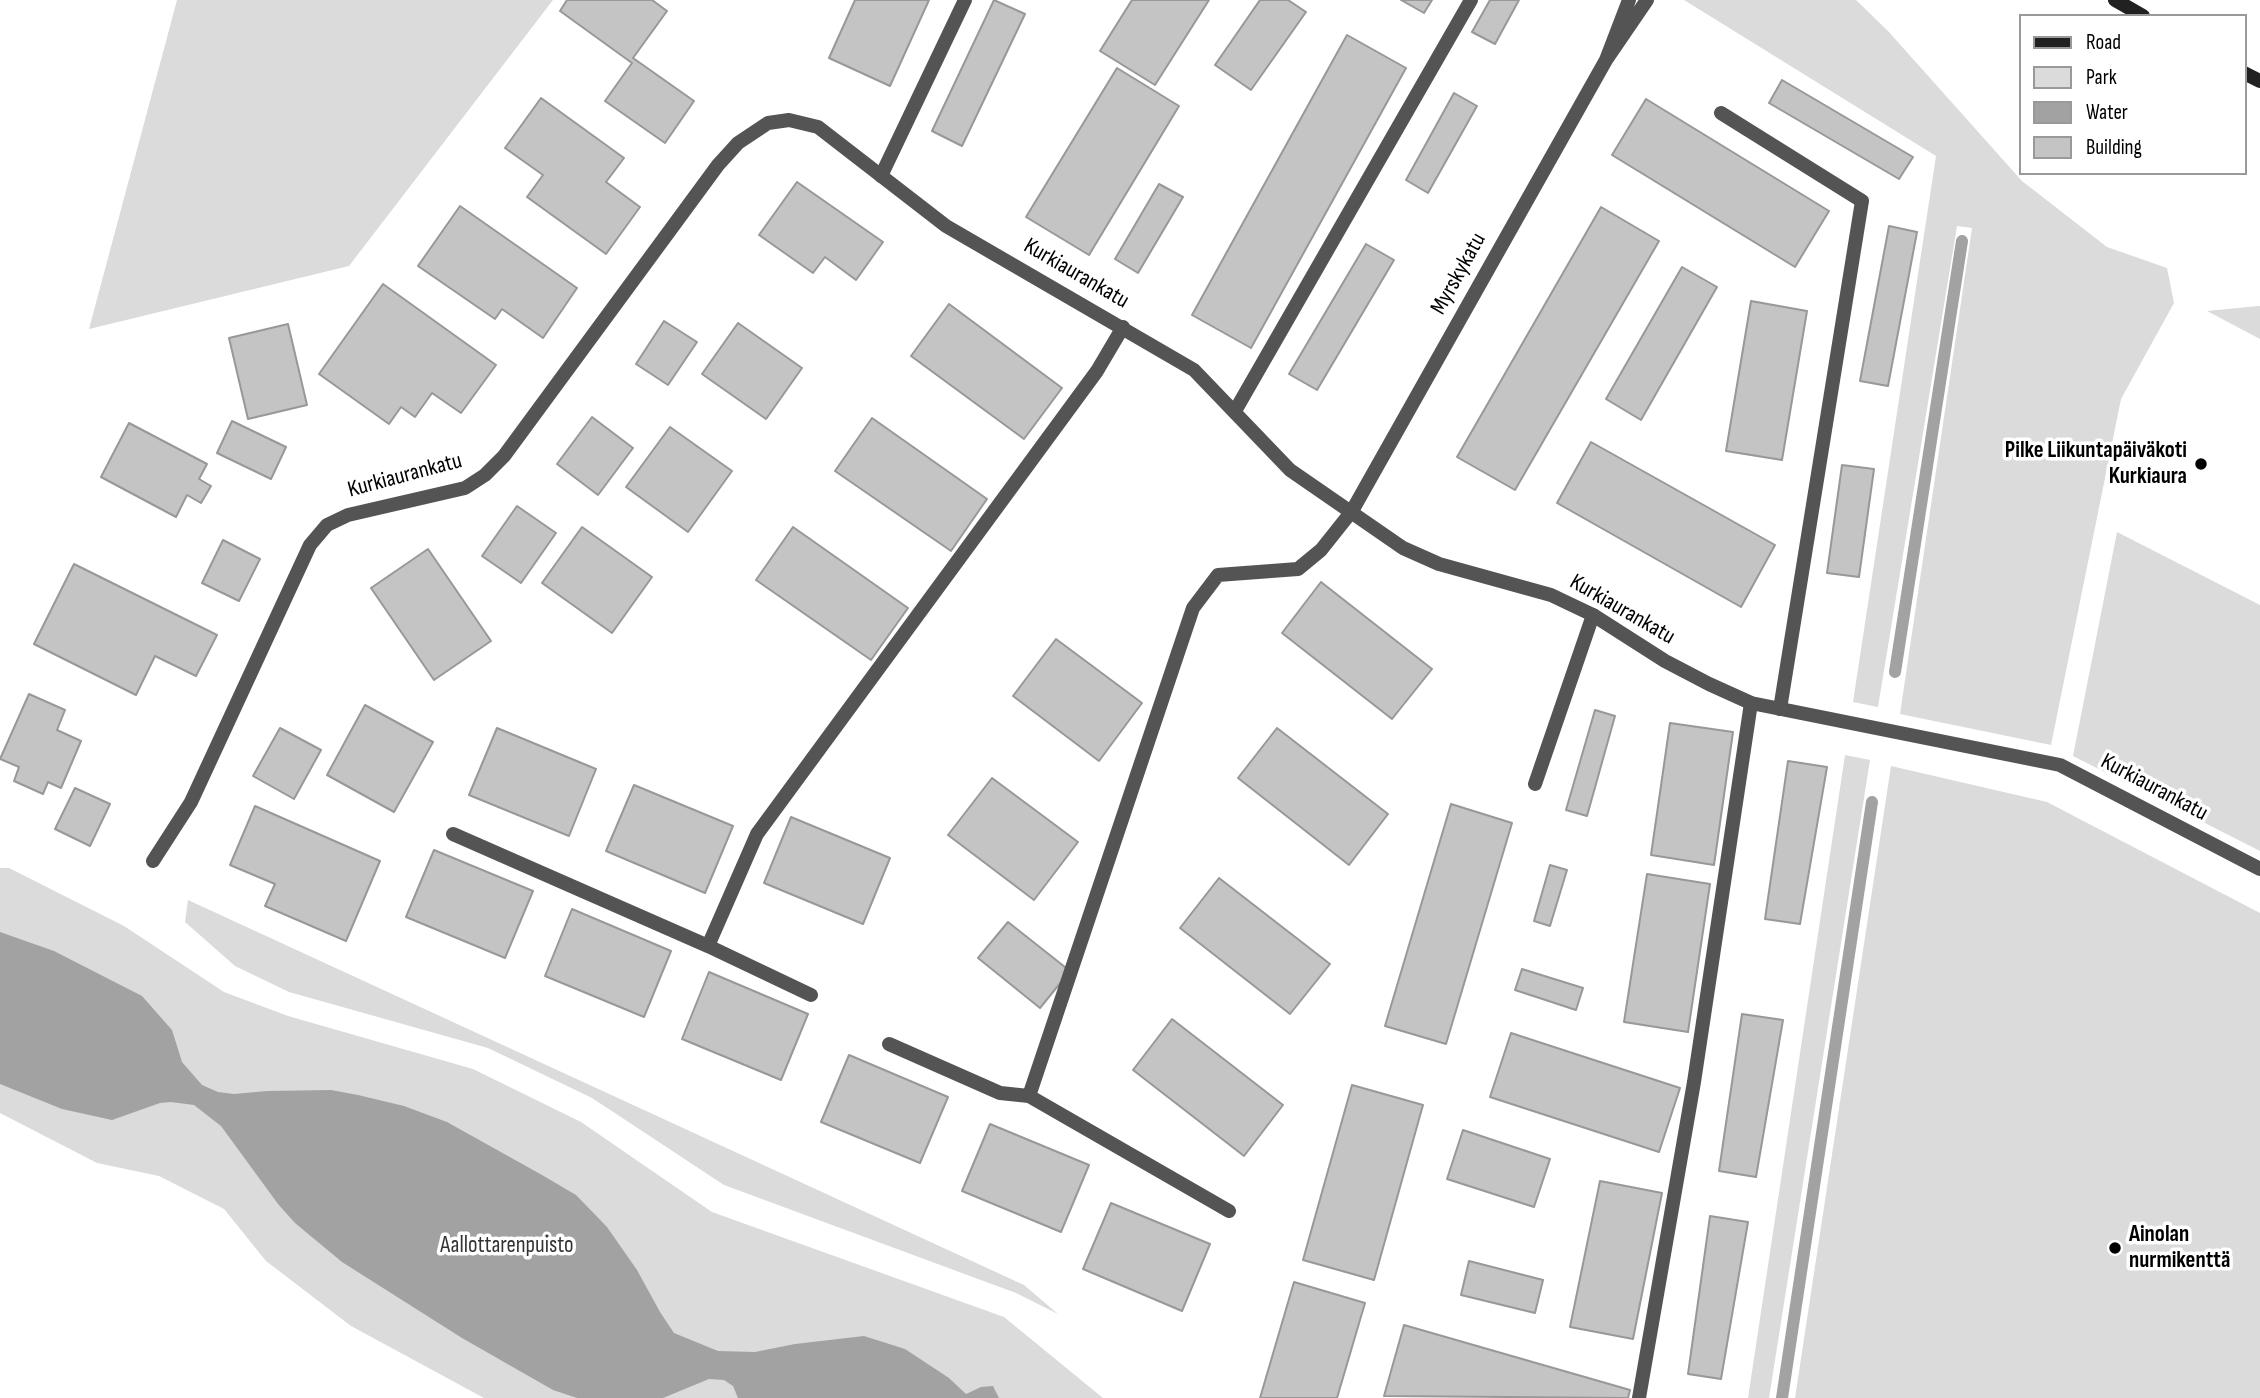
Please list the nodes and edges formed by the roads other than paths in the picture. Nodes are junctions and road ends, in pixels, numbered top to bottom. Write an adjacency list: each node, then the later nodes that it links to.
1 (965, 0): 9 (street)
2 (1471, 0): 11 (street)
3 (1629, 0): 7 (street, Myrskykatu)
4 (1647, 0): 7 (street, Myrskykatu)
5 (2115, 0): 6 (main road)
6 (2140, 14)
7 (1606, 60): 12 (street, Myrskykatu)
8 (1721, 113): 15 (street)
9 (881, 176): 10 (street, Kurkiaurankatu); 18 (street, Kurkiaurankatu)
10 (1123, 327): 11 (street, Kurkiaurankatu); 20 (street)
11 (1235, 411): 12 (street, Kurkiaurankatu)
12 (1352, 511): 13 (street, Kurkiaurankatu); 23 (street, Myrskykatu)
13 (1593, 615): 14 (street, Kurkiaurankatu); 16 (street)
14 (1751, 702): 15 (street, Kurkiaurankatu); 25 (street)
15 (1780, 709): 19 (street, Kurkiaurankatu)
16 (1535, 784)
17 (453, 834): 20 (street)
18 (153, 860)
19 (2260, 869)
20 (708, 946): 21 (street)
21 (811, 995)
22 (889, 1044): 23 (street)
23 (1029, 1096): 24 (street)
24 (1229, 1212)
25 (1639, 1398)

